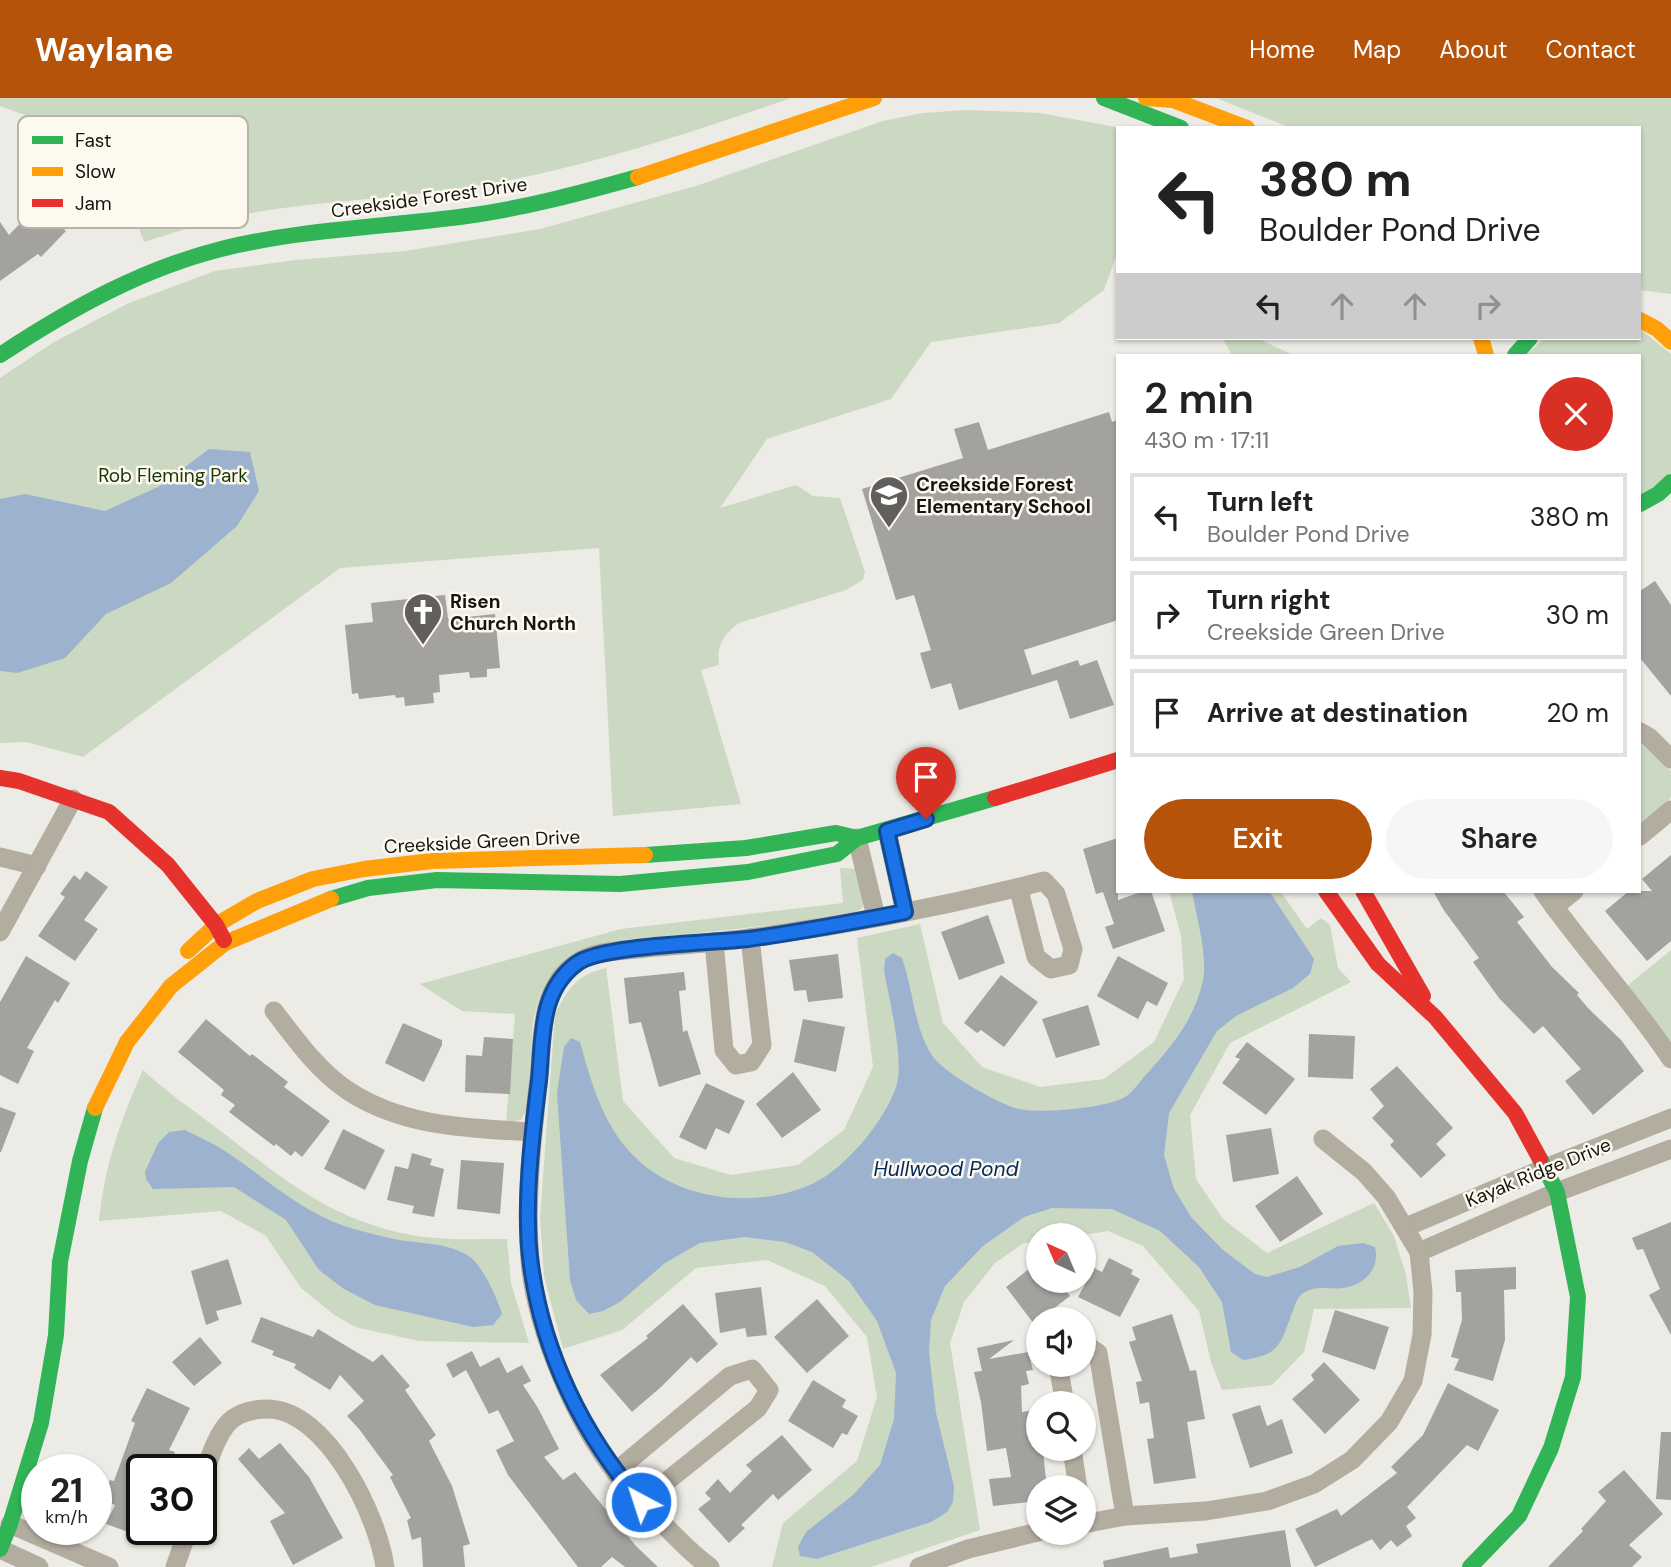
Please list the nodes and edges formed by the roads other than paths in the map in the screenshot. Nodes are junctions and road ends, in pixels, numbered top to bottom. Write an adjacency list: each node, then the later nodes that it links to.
1 (874, 98): 11 (main road, Creekside Forest Drive)
2 (1104, 98): 4 (main road)
3 (1146, 98): 5 (main road)
4 (1176, 126)
5 (1242, 126)
6 (1641, 320): 7 (main road); 9 (main road)
7 (1671, 324)
8 (1528, 340): 10 (main road)
9 (1671, 342)
10 (1516, 354)
11 (0, 355)
12 (1671, 482): 13 (main road)
13 (1641, 505)
14 (1641, 733): 15 (street)
15 (1671, 759)
16 (1116, 761): 20 (main road, Creekside Green Drive)
17 (0, 778): 18 (main road)
18 (73, 799): 24 (street); 33 (main road)
19 (1671, 810): 21 (street)
20 (887, 831): 22 (main road, Creekside Green Drive); 31 (street)
21 (1641, 835)
22 (857, 838): 32 (street); 33 (main road, Creekside Green Drive); 37 (main road, Creekside Green Drive)
23 (0, 857): 24 (street)
24 (37, 866): 34 (street)
25 (1021, 887): 25 (street); 31 (street)
26 (1327, 893): 39 (main road)
27 (1364, 893): 39 (main road)
28 (1544, 893): 30 (street)
29 (1572, 893): 30 (street)
30 (1554, 907): 41 (street)
31 (905, 912): 32 (street)
32 (876, 917): 35 (street)
33 (216, 925): 37 (main road); 40 (main road, Creekside Green Drive)
34 (0, 932)
35 (750, 938): 36 (street); 36 (street)
36 (714, 942): 43 (street)
37 (225, 943): 51 (main road, Creekside Green Drive)
38 (274, 1011): 43 (street)
39 (1435, 1017): 46 (main road)
40 (107, 1045)
41 (1671, 1059)
42 (1671, 1118): 46 (street, Kayak Ridge Drive)
43 (533, 1132): 54 (street)
44 (1323, 1139): 49 (street)
45 (1671, 1149): 47 (street, Kayak Ridge Drive)
46 (1545, 1168): 47 (main road); 49 (street, Kayak Ridge Drive)
47 (1557, 1192): 50 (street, Kayak Ridge Drive); 68 (main road)
48 (53, 1217): 51 (main road, Creekside Green Drive)
49 (1406, 1227): 50 (street)
50 (1419, 1252): 56 (street)
51 (60, 1262): 58 (main road, Creekside Green Drive)
52 (1096, 1352): 56 (street)
53 (211, 1454): 65 (street)
54 (615, 1472): 55 (street); 55 (street)
55 (641, 1502): 66 (street)
56 (1125, 1516): 57 (street)
57 (1096, 1520)
58 (10, 1524): 61 (main road, Creekside Green Drive); 63 (street)
59 (1026, 1535): 67 (street)
60 (183, 1545): 64 (street)
61 (0, 1549): 62 (street)
62 (39, 1567)
63 (109, 1567)
64 (175, 1567)
65 (385, 1567)
66 (710, 1567)
67 (919, 1567)
68 (1470, 1567)

